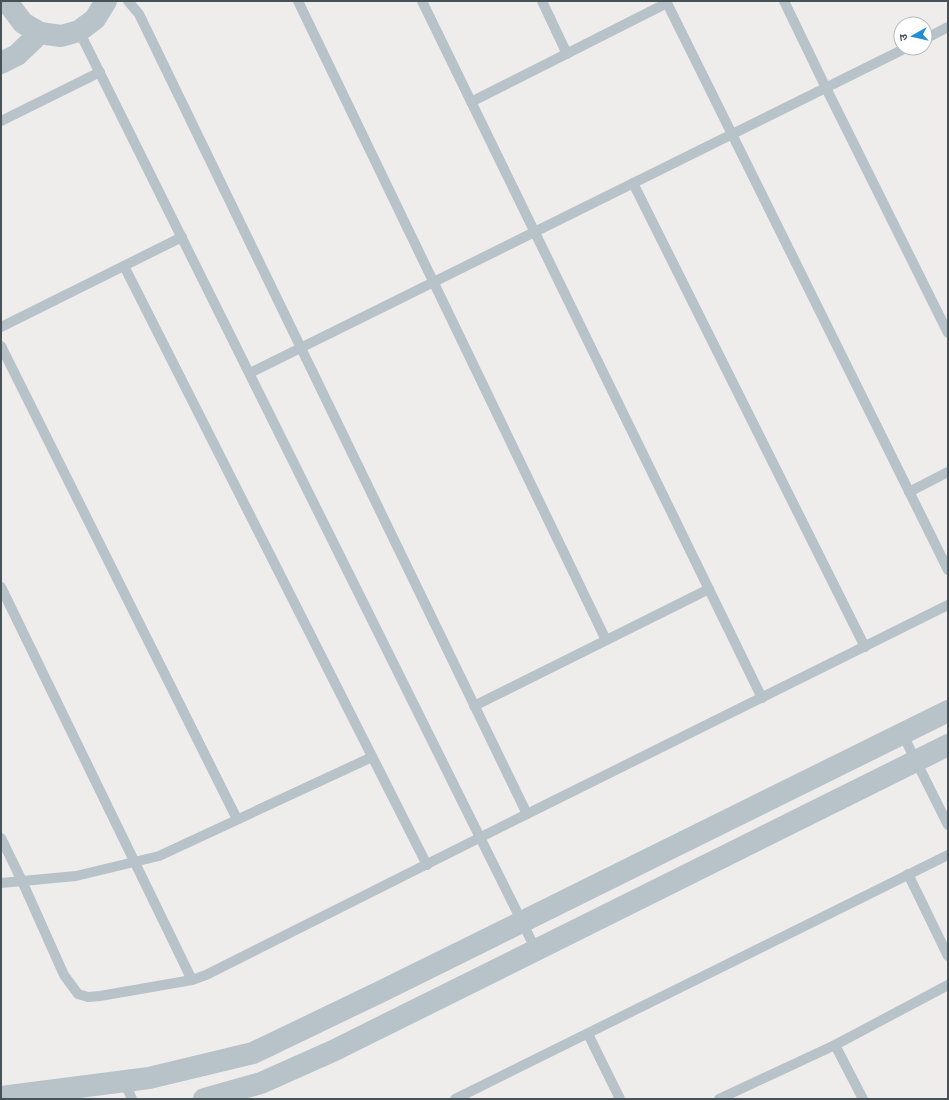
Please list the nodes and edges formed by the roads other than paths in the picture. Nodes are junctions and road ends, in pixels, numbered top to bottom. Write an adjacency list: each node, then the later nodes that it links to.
1 (106, 1): 10 (street)
2 (128, 1): 29 (lane)
3 (298, 1): 25 (lane)
4 (422, 1): 18 (lane)
5 (542, 1): 13 (lane)
6 (784, 1): 17 (lane)
7 (667, 2): 13 (lane); 20 (lane)
8 (7, 6): 11 (street)
9 (948, 27): 12 (lane)
10 (80, 31): 11 (street); 16 (lane)
11 (40, 33): 15 (street)
12 (933, 34)
13 (567, 54): 18 (lane)
14 (893, 54): 17 (lane)
15 (1, 63)
16 (100, 72): 19 (lane); 23 (lane)
17 (826, 88): 20 (lane); 27 (lane)
18 (471, 102): 22 (lane)
19 (1, 122)
20 (732, 134): 21 (lane); 32 (lane)
21 (633, 183): 22 (lane); 38 (lane)
22 (535, 232): 25 (lane); 35 (lane)
23 (182, 237): 24 (lane); 30 (lane)
24 (124, 266): 26 (lane); 44 (lane)
25 (433, 282): 29 (lane); 37 (lane)
26 (1, 327)
27 (948, 333)
28 (1, 346): 47 (lane)
29 (301, 348): 30 (lane); 40 (lane)
30 (250, 373): 50 (lane)
31 (948, 472): 32 (lane)
32 (909, 492): 33 (lane)
33 (948, 570)
34 (1, 588): 52 (lane)
35 (709, 589): 37 (lane); 39 (lane)
36 (948, 605): 38 (lane)
37 (606, 640): 40 (lane)
38 (865, 647): 39 (lane)
39 (762, 698): 46 (lane)
40 (474, 706): 46 (lane)
41 (948, 711): 42 (street)
42 (902, 733): 45 (lane); 57 (street)
43 (948, 745): 45 (street)
44 (372, 757): 47 (lane); 53 (lane)
45 (916, 761): 48 (lane); 58 (street)
46 (527, 814): 50 (lane)
47 (237, 819): 52 (lane)
48 (948, 825)
49 (1, 838): 55 (lane)
50 (480, 838): 53 (lane); 57 (lane)
51 (948, 855): 54 (lane)
52 (134, 862): 55 (lane); 60 (lane)
53 (427, 865): 60 (lane)
54 (908, 874): 59 (lane); 62 (lane)
55 (22, 881): 56 (lane); 60 (lane)
56 (1, 883)
57 (522, 921): 58 (lane); 64 (street)
58 (536, 950): 67 (street)
59 (948, 956)
60 (192, 980)
61 (948, 985): 63 (lane)
62 (588, 1034): 68 (lane); 69 (lane)
63 (835, 1044): 66 (lane); 70 (lane)
64 (128, 1090): 65 (street)
65 (1, 1097)
66 (724, 1098)
67 (204, 1099)
68 (455, 1099)
69 (620, 1099)
70 (862, 1099)

